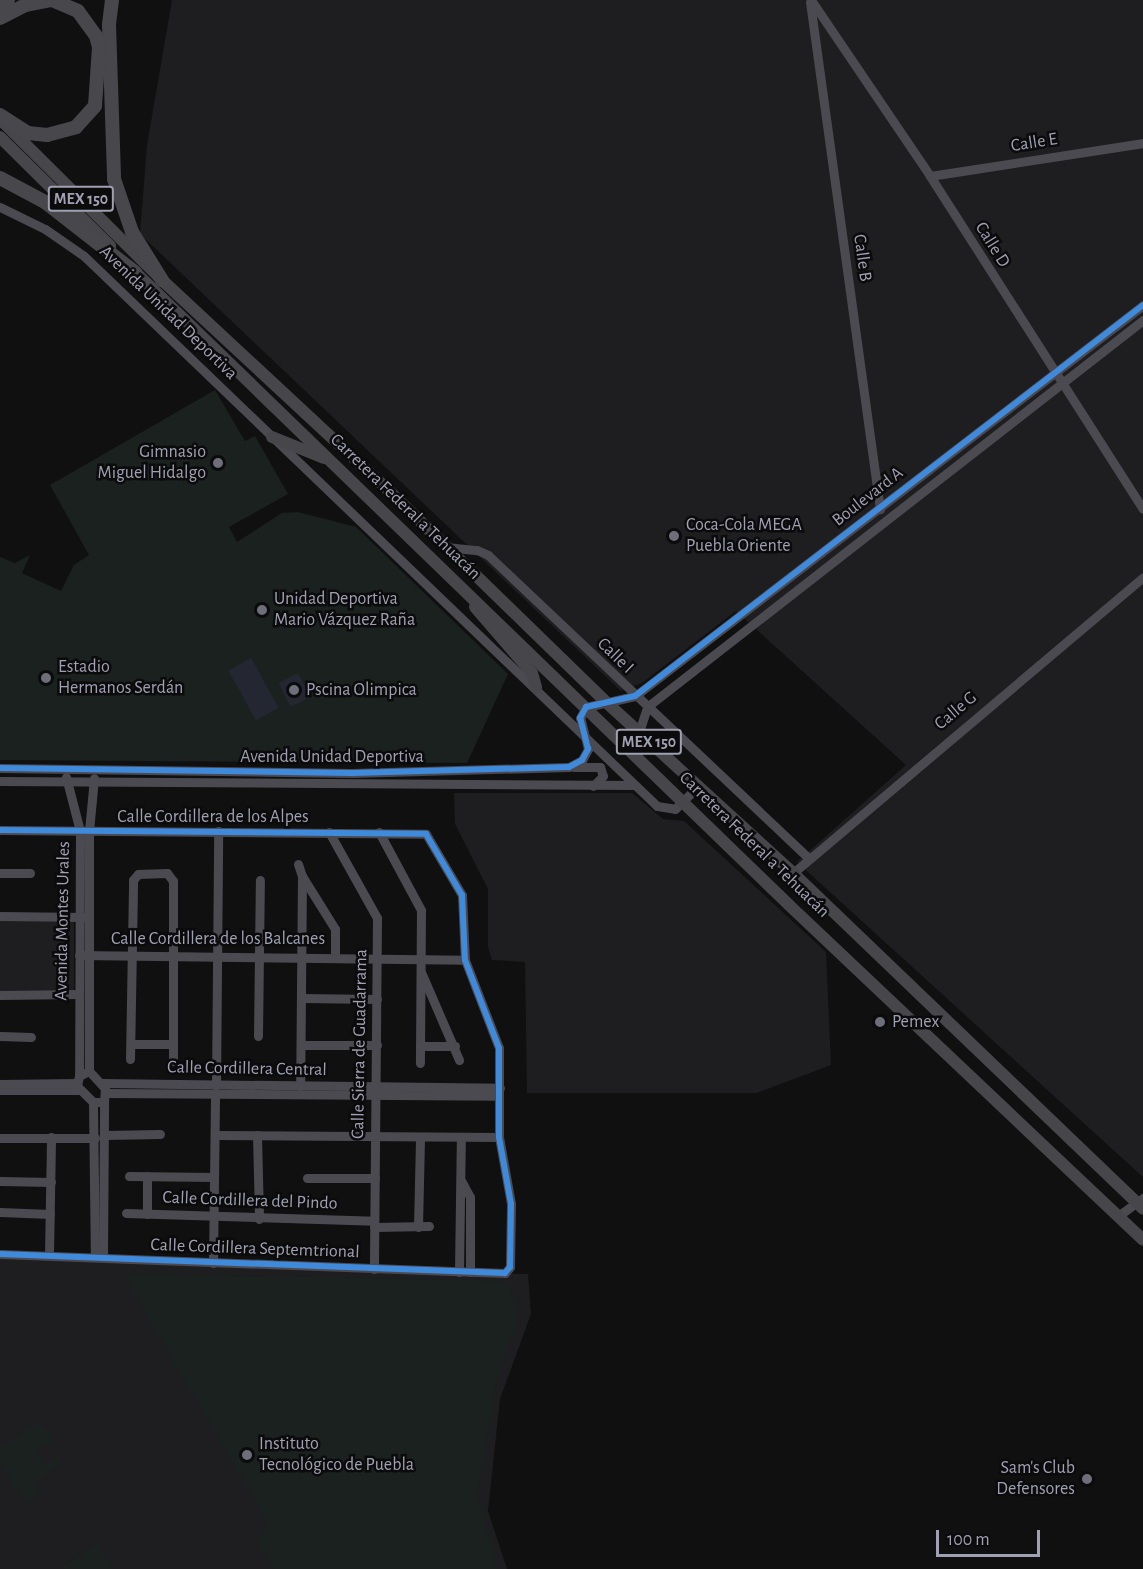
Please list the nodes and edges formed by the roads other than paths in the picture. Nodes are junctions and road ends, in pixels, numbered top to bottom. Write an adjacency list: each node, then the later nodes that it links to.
1 (8, 0): 5 (highway)
2 (51, 0): 6 (highway); 7 (highway)
3 (112, 0): 14 (highway)
4 (810, 0): 10 (street, Calle D); 23 (street, Calle B)
5 (0, 6)
6 (0, 18)
7 (0, 117): 14 (main road, MEX 150)
8 (0, 137): 13 (main road, MEX 150)
9 (1143, 143): 10 (street, Calle E)
10 (930, 176): 19 (street, Calle D)
11 (0, 178): 13 (highway)
12 (0, 207): 21 (street, Avenida Unidad Deportiva)
13 (136, 273): 22 (main road, Carretera Federal a Tehuacán / MEX 150)
14 (162, 280): 26 (main road, Carretera Federal a Tehuacán / MEX 150)
15 (1143, 305): 16 (street, Boulevard A)
16 (1123, 320): 18 (street); 19 (street, Boulevard A)
17 (1143, 320): 18 (street, Boulevard A)
18 (1130, 330): 20 (street, Boulevard A)
19 (1054, 374): 20 (street, Calle D); 23 (street, Boulevard A)
20 (1061, 385): 24 (street, Calle D); 25 (street, Boulevard A)
21 (272, 437): 22 (main road); 31 (street, Avenida Unidad Deportiva)
22 (332, 462): 28 (main road, Carretera Federal a Tehuacán / MEX 150)
23 (879, 506): 25 (street, Calle B); 29 (street, Boulevard A)
24 (1143, 509)
25 (884, 519): 30 (street, Boulevard A)
26 (446, 547): 32 (street, Calle I); 33 (main road, Carretera Federal a Tehuacán / MEX 150)
27 (1143, 577): 60 (street, Calle G)
28 (460, 584): 31 (main road); 35 (main road, Carretera Federal a Tehuacán / MEX 150)
29 (752, 607): 30 (street); 32 (street, Boulevard A)
30 (759, 618): 34 (street, Boulevard A)
31 (536, 687): 37 (street, Avenida Unidad Deportiva)
32 (635, 696): 33 (street, Boulevard A); 34 (street, Calle I)
33 (607, 703): 35 (street); 36 (main road, Carretera Federal a Tehuacán / MEX 150)
34 (646, 706): 36 (street); 60 (street, Calle I)
35 (586, 707): 37 (street); 54 (main road, Carretera Federal a Tehuacán / MEX 150)
36 (639, 732): 52 (main road, Carretera Federal a Tehuacán / MEX 150)
37 (586, 735): 38 (street); 51 (street, Avenida Unidad Deportiva)
38 (569, 767): 44 (street, Avenida Unidad Deportiva); 50 (street, Avenida Unidad Deportiva)
39 (0, 768): 40 (street, Avenida Unidad Deportiva)
40 (61, 771): 41 (street, Avenida Unidad Deportiva); 46 (street, Avenida Montes Urales)
41 (98, 771): 42 (street, Avenida Unidad Deportiva); 49 (street, Avenida Montes Urales)
42 (300, 772): 43 (street, Avenida Unidad Deportiva); 47 (street)
43 (327, 772): 44 (street, Avenida Unidad Deportiva); 48 (street)
44 (351, 778): 48 (street, Avenida Unidad Deportiva); 50 (street, Avenida Unidad Deportiva)
45 (0, 781): 46 (street, Avenida Unidad Deportiva)
46 (68, 782): 49 (street, Avenida Unidad Deportiva); 53 (street, Avenida Montes Urales)
47 (299, 783): 48 (street, Avenida Unidad Deportiva); 49 (street, Avenida Unidad Deportiva)
48 (326, 783)
49 (91, 786): 53 (street); 56 (street, Avenida Montes Urales)
50 (593, 786): 51 (street, Avenida Unidad Deportiva)
51 (634, 786): 54 (street, Avenida Unidad Deportiva)
52 (697, 787): 54 (street); 64 (main road, Carretera Federal a Tehuacán / MEX 150)
53 (73, 792): 56 (street, Avenida Montes Urales)
54 (684, 803): 133 (main road, Carretera Federal a Tehuacán / MEX 150)
55 (0, 830): 56 (street, Calle Cordillera de los Alpes)
56 (85, 831): 57 (street, Calle Cordillera de los Alpes); 68 (street, Avenida Montes Urales)
57 (218, 831): 58 (street, Calle Cordillera de los Alpes); 72 (street)
58 (329, 832): 59 (street, Calle Cordillera de los Alpes); 77 (street, Calle Sierra de Guadarrama)
59 (379, 832): 78 (street, Calle Cordillera de los Alpes); 79 (street)
60 (807, 857): 64 (street, Calle G)
61 (298, 864): 65 (street)
62 (0, 873): 63 (street)
63 (30, 873)
64 (793, 873): 127 (main road, Carretera Federal a Tehuacán / MEX 150)
65 (302, 876): 74 (street); 76 (street)
66 (260, 880): 73 (street)
67 (0, 916): 68 (street)
68 (84, 917): 69 (street, Avenida Montes Urales); 70 (street, Avenida Montes Urales)
69 (78, 955): 70 (street, Calle Cordillera de los Balcanes); 81 (street, Avenida Montes Urales)
70 (89, 955): 71 (street, Calle Cordillera de los Balcanes); 97 (street, Avenida Montes Urales)
71 (132, 955): 75 (street, Calle Cordillera de los Balcanes); 75 (street); 87 (street)
72 (217, 955): 73 (street, Calle Cordillera de los Balcanes); 75 (street, Calle Cordillera de los Balcanes); 102 (street)
73 (259, 955): 74 (street, Calle Cordillera de los Balcanes); 86 (street)
74 (302, 955): 76 (street, Calle Cordillera de los Balcanes); 82 (street)
75 (175, 956): 88 (street)
76 (335, 956): 77 (street, Calle Cordillera de los Balcanes)
77 (378, 956): 79 (street, Calle Cordillera de los Balcanes); 83 (street, Calle Sierra de Guadarrama)
78 (465, 960): 79 (street, Calle Cordillera de los Balcanes); 105 (street)
79 (419, 963): 91 (street); 92 (street)
80 (0, 994): 81 (street)
81 (79, 994): 98 (street, Avenida Montes Urales)
82 (302, 998): 83 (street); 89 (street)
83 (377, 999): 90 (street, Calle Sierra de Guadarrama)
84 (0, 1036): 85 (street)
85 (31, 1036)
86 (258, 1036)
87 (131, 1044): 88 (street); 93 (street)
88 (173, 1044): 95 (street)
89 (301, 1045): 90 (street); 101 (street)
90 (376, 1045): 104 (street, Calle Sierra de Guadarrama)
91 (420, 1046): 92 (street); 96 (street)
92 (455, 1046): 94 (street)
93 (130, 1059)
94 (459, 1060)
95 (173, 1061)
96 (420, 1063)
97 (89, 1071): 98 (street); 99 (street)
98 (78, 1083): 100 (street); 103 (street); 107 (street)
99 (102, 1083): 102 (street, Calle Cordillera Central); 106 (street)
100 (0, 1084)
101 (300, 1086): 102 (street, Calle Cordillera Central); 104 (street, Calle Cordillera Central)
102 (216, 1089): 104 (street, Calle Cordillera Central); 106 (street, Calle Cordillera Central); 110 (street)
103 (0, 1090)
104 (376, 1091): 105 (street, Calle Cordillera Central); 113 (street, Calle Sierra de Guadarrama)
105 (499, 1092): 115 (street)
106 (105, 1098): 107 (street, Calle Cordillera Central); 108 (street)
107 (93, 1102): 117 (street)
108 (105, 1134): 109 (street); 128 (street)
109 (160, 1134)
110 (215, 1135): 111 (street); 121 (street)
111 (257, 1135): 113 (street); 135 (street)
112 (51, 1137): 116 (street); 117 (street); 125 (street)
113 (375, 1137): 118 (street); 123 (street, Calle Sierra de Guadarrama)
114 (461, 1137): 115 (street); 118 (street); 126 (street)
115 (499, 1137): 146 (street, Calle Cordillera Septemtrional)
116 (0, 1138)
117 (94, 1138): 128 (street)
118 (420, 1138): 138 (street)
119 (129, 1176): 120 (street)
120 (147, 1176): 121 (street); 132 (street)
121 (214, 1177): 134 (street)
122 (307, 1178): 123 (street)
123 (375, 1178): 136 (street, Calle Sierra de Guadarrama)
124 (0, 1181): 125 (street)
125 (51, 1182): 131 (street)
126 (462, 1182): 145 (street); 146 (street)
127 (1141, 1203): 133 (street)
128 (99, 1209): 142 (street)
129 (0, 1212): 131 (street)
130 (126, 1213): 132 (street, Calle Cordillera del Pindo)
131 (51, 1214): 141 (street)
132 (147, 1214): 134 (street, Calle Cordillera del Pindo)
133 (1118, 1216): 139 (main road, Carretera Federal a Tehuacán / MEX 150)
134 (213, 1218): 135 (street, Calle Cordillera del Pindo); 143 (street)
135 (258, 1219): 136 (street, Calle Cordillera del Pindo)
136 (374, 1224): 138 (street, Calle Cordillera del Pindo); 144 (street, Calle Sierra de Guadarrama)
137 (429, 1226): 138 (street, Calle Cordillera del Pindo)
138 (418, 1227)
139 (1143, 1240)
140 (0, 1254): 141 (street, Calle Cordillera Septemtrional)
141 (49, 1255): 142 (street, Calle Cordillera Septemtrional)
142 (99, 1257): 143 (street, Calle Cordillera Septemtrional)
143 (213, 1263): 144 (street, Calle Cordillera Septemtrional)
144 (374, 1269): 145 (street, Calle Cordillera Septemtrional)
145 (459, 1272): 146 (street, Calle Cordillera Septemtrional)
146 (470, 1272)

